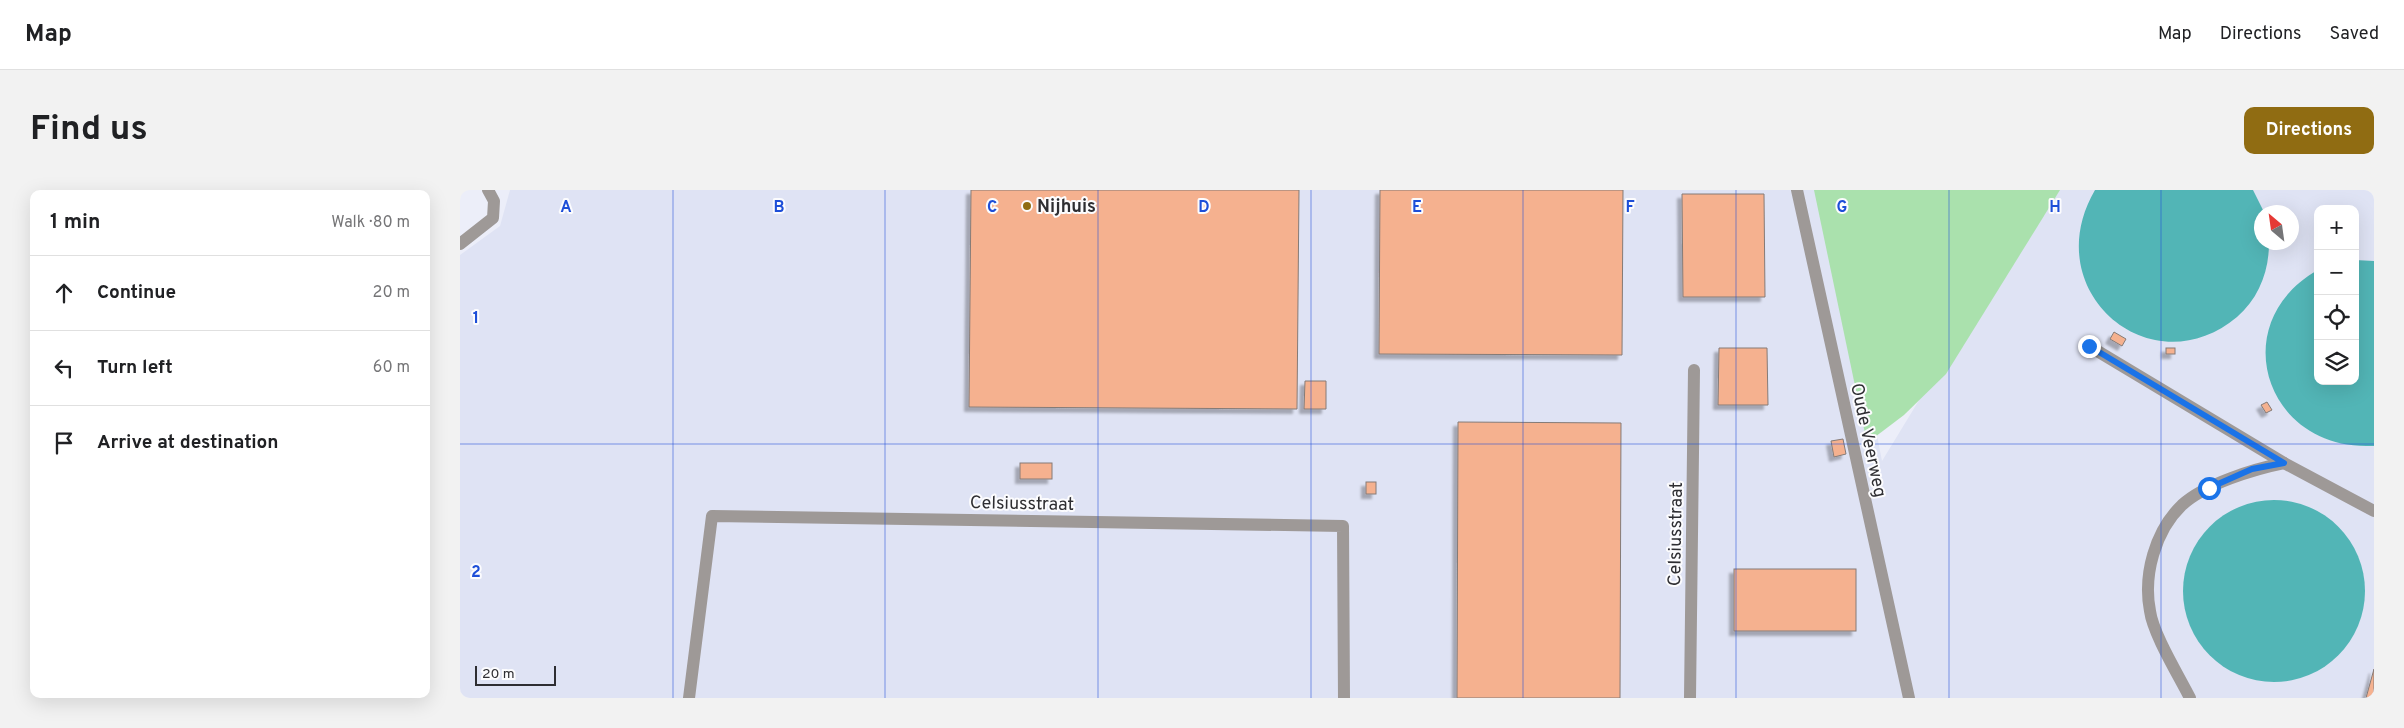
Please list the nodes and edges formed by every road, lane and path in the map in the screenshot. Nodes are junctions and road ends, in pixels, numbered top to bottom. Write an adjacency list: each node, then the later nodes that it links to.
1 (488, 190): 3 (street)
2 (1797, 190): 11 (street, Oude Veerweg)
3 (460, 244)
4 (2089, 346): 6 (street)
5 (1694, 370): 10 (street, Celsiusstraat)
6 (2284, 463): 7 (street); 12 (street)
7 (2374, 511)
8 (689, 698): 9 (street, Celsiusstraat)
9 (1344, 698)
10 (1690, 698)
11 (1909, 698)
12 (2190, 698)

